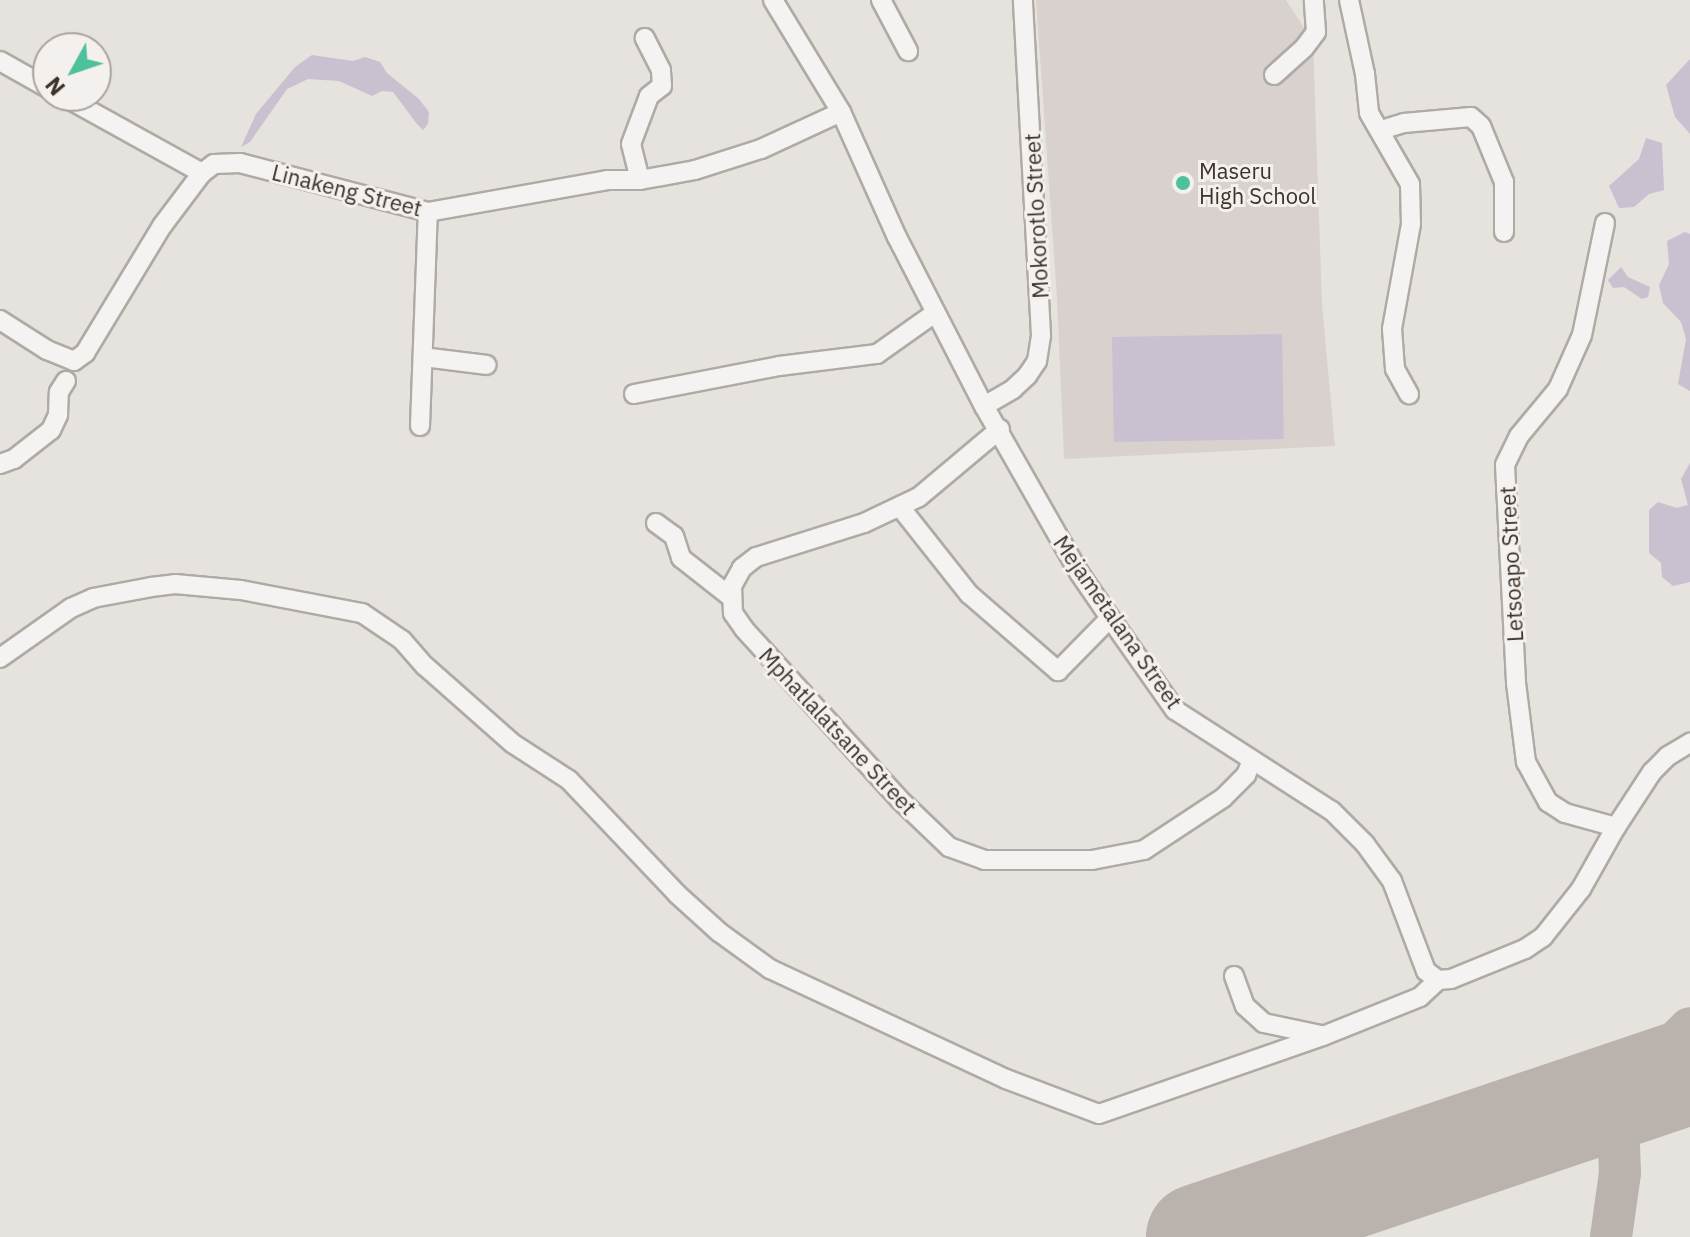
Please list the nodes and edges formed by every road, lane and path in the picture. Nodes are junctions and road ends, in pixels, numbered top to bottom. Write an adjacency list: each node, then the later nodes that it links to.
1 (773, 0): 12 (street, Mejametalana Street)
2 (881, 0): 7 (street)
3 (1023, 0): 26 (street, Mokorotlo Street)
4 (1314, 0): 9 (street)
5 (1349, 0): 13 (street)
6 (645, 38): 15 (street)
7 (908, 51)
8 (0, 61): 10 (street)
9 (1274, 75)
10 (32, 79)
11 (92, 112): 14 (street)
12 (841, 112): 15 (street, Linakeng Street); 19 (street, Mejametalana Street)
13 (1381, 130): 18 (street); 25 (street)
14 (202, 173): 16 (street, Linakeng Street); 20 (street)
15 (640, 180): 16 (street, Linakeng Street)
16 (428, 212): 21 (street)
17 (1605, 223): 37 (street, Letsoapo Street)
18 (1504, 232)
19 (935, 313): 24 (street); 26 (street, Mejametalana Street)
20 (0, 320)
21 (423, 357): 22 (street); 27 (street)
22 (487, 365)
23 (66, 381): 29 (street)
24 (634, 394)
25 (1409, 394)
26 (984, 406): 28 (street, Mejametalana Street)
27 (420, 426)
28 (1000, 429): 30 (street); 33 (street, Mejametalana Street)
29 (2, 462)
30 (900, 507): 32 (street); 33 (street)
31 (656, 523): 32 (street)
32 (731, 597): 36 (street, Mphatlalatsane Street)
33 (1110, 618): 36 (street, Mejametalana Street)
34 (0, 658): 40 (street)
35 (1690, 743): 37 (street)
36 (1252, 760): 39 (street, Mejametalana Street)
37 (1616, 827): 39 (street)
38 (1234, 976): 40 (street)
39 (1438, 980): 40 (street)
40 (1323, 1036)

